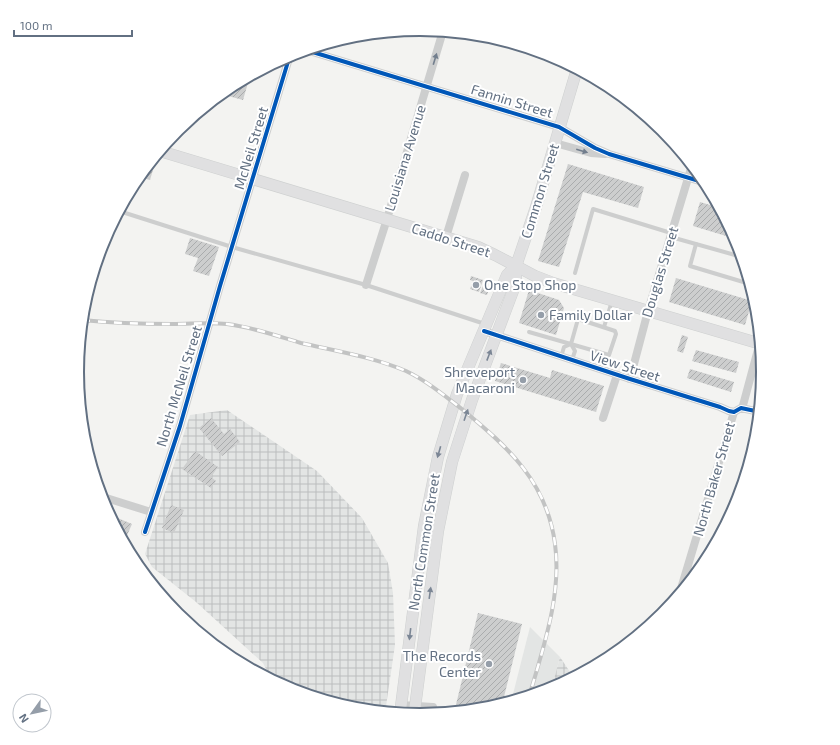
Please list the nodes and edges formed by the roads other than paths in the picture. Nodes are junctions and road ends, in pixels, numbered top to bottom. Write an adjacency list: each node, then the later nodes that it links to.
1 (442, 37): 5 (street, Louisiana Avenue, one-way to 1)
2 (316, 53): 5 (street, Fannin Street)
3 (287, 64): 13 (street, McNeil Street)
4 (575, 74): 6 (main road, Common Street)
5 (427, 86): 6 (street, Fannin Street); 16 (street, Louisiana Avenue)
6 (559, 127): 7 (main road, Common Street); 9 (street, Fannin Street)
7 (555, 143): 9 (street, Fannin Street, one-way to 9); 22 (main road, Common Street)
8 (166, 153): 13 (main road, Caddo Street)
9 (609, 154): 12 (street, Fannin Street)
10 (690, 172): 12 (street, Douglas Street)
11 (465, 175): 18 (street)
12 (688, 178): 14 (street, Fannin Street); 17 (street, Douglas Street)
13 (252, 180): 16 (main road, Caddo Street); 20 (street, McNeil Street)
14 (696, 180)
15 (124, 213): 20 (lane)
16 (387, 219): 18 (main road, Caddo Street); 25 (street, Louisiana Avenue)
17 (671, 235): 19 (lane); 23 (lane); 27 (street, Douglas Street)
18 (446, 237): 22 (main road, Caddo Street)
19 (696, 244): 21 (lane); 24 (lane)
20 (232, 246): 25 (lane); 44 (street, North McNeil Street)
21 (735, 255)
22 (516, 266): 26 (main road, Caddo Street); 28 (main road, Common Street); 31 (main road, Common Street)
23 (575, 273)
24 (744, 282)
25 (366, 285): 28 (lane)
26 (612, 300): 27 (main road, Caddo Street); 29 (lane)
27 (648, 311): 32 (main road, Caddo Street); 38 (street, Douglas Street)
28 (485, 327): 31 (street, View Street); 47 (main road, North Common Street, one-way to 47)
29 (604, 327): 33 (lane); 33 (lane)
30 (529, 332): 33 (lane)
31 (496, 336): 34 (street, View Street); 48 (main road, North Common Street, one-way to 31)
32 (755, 342)
33 (571, 344): 34 (lane); 36 (lane)
34 (561, 357): 36 (street, View Street)
35 (756, 357): 39 (street)
36 (572, 360): 37 (street, View Street)
37 (617, 375): 38 (street, View Street); 42 (street)
38 (630, 379): 41 (street, View Street)
39 (742, 408): 40 (street); 41 (street)
40 (754, 411)
41 (734, 412): 46 (street, North Baker Street)
42 (603, 418)
43 (108, 499): 44 (street)
44 (151, 512): 45 (street, North McNeil Street)
45 (145, 532)
46 (683, 582)
47 (400, 709)
48 (415, 709)

